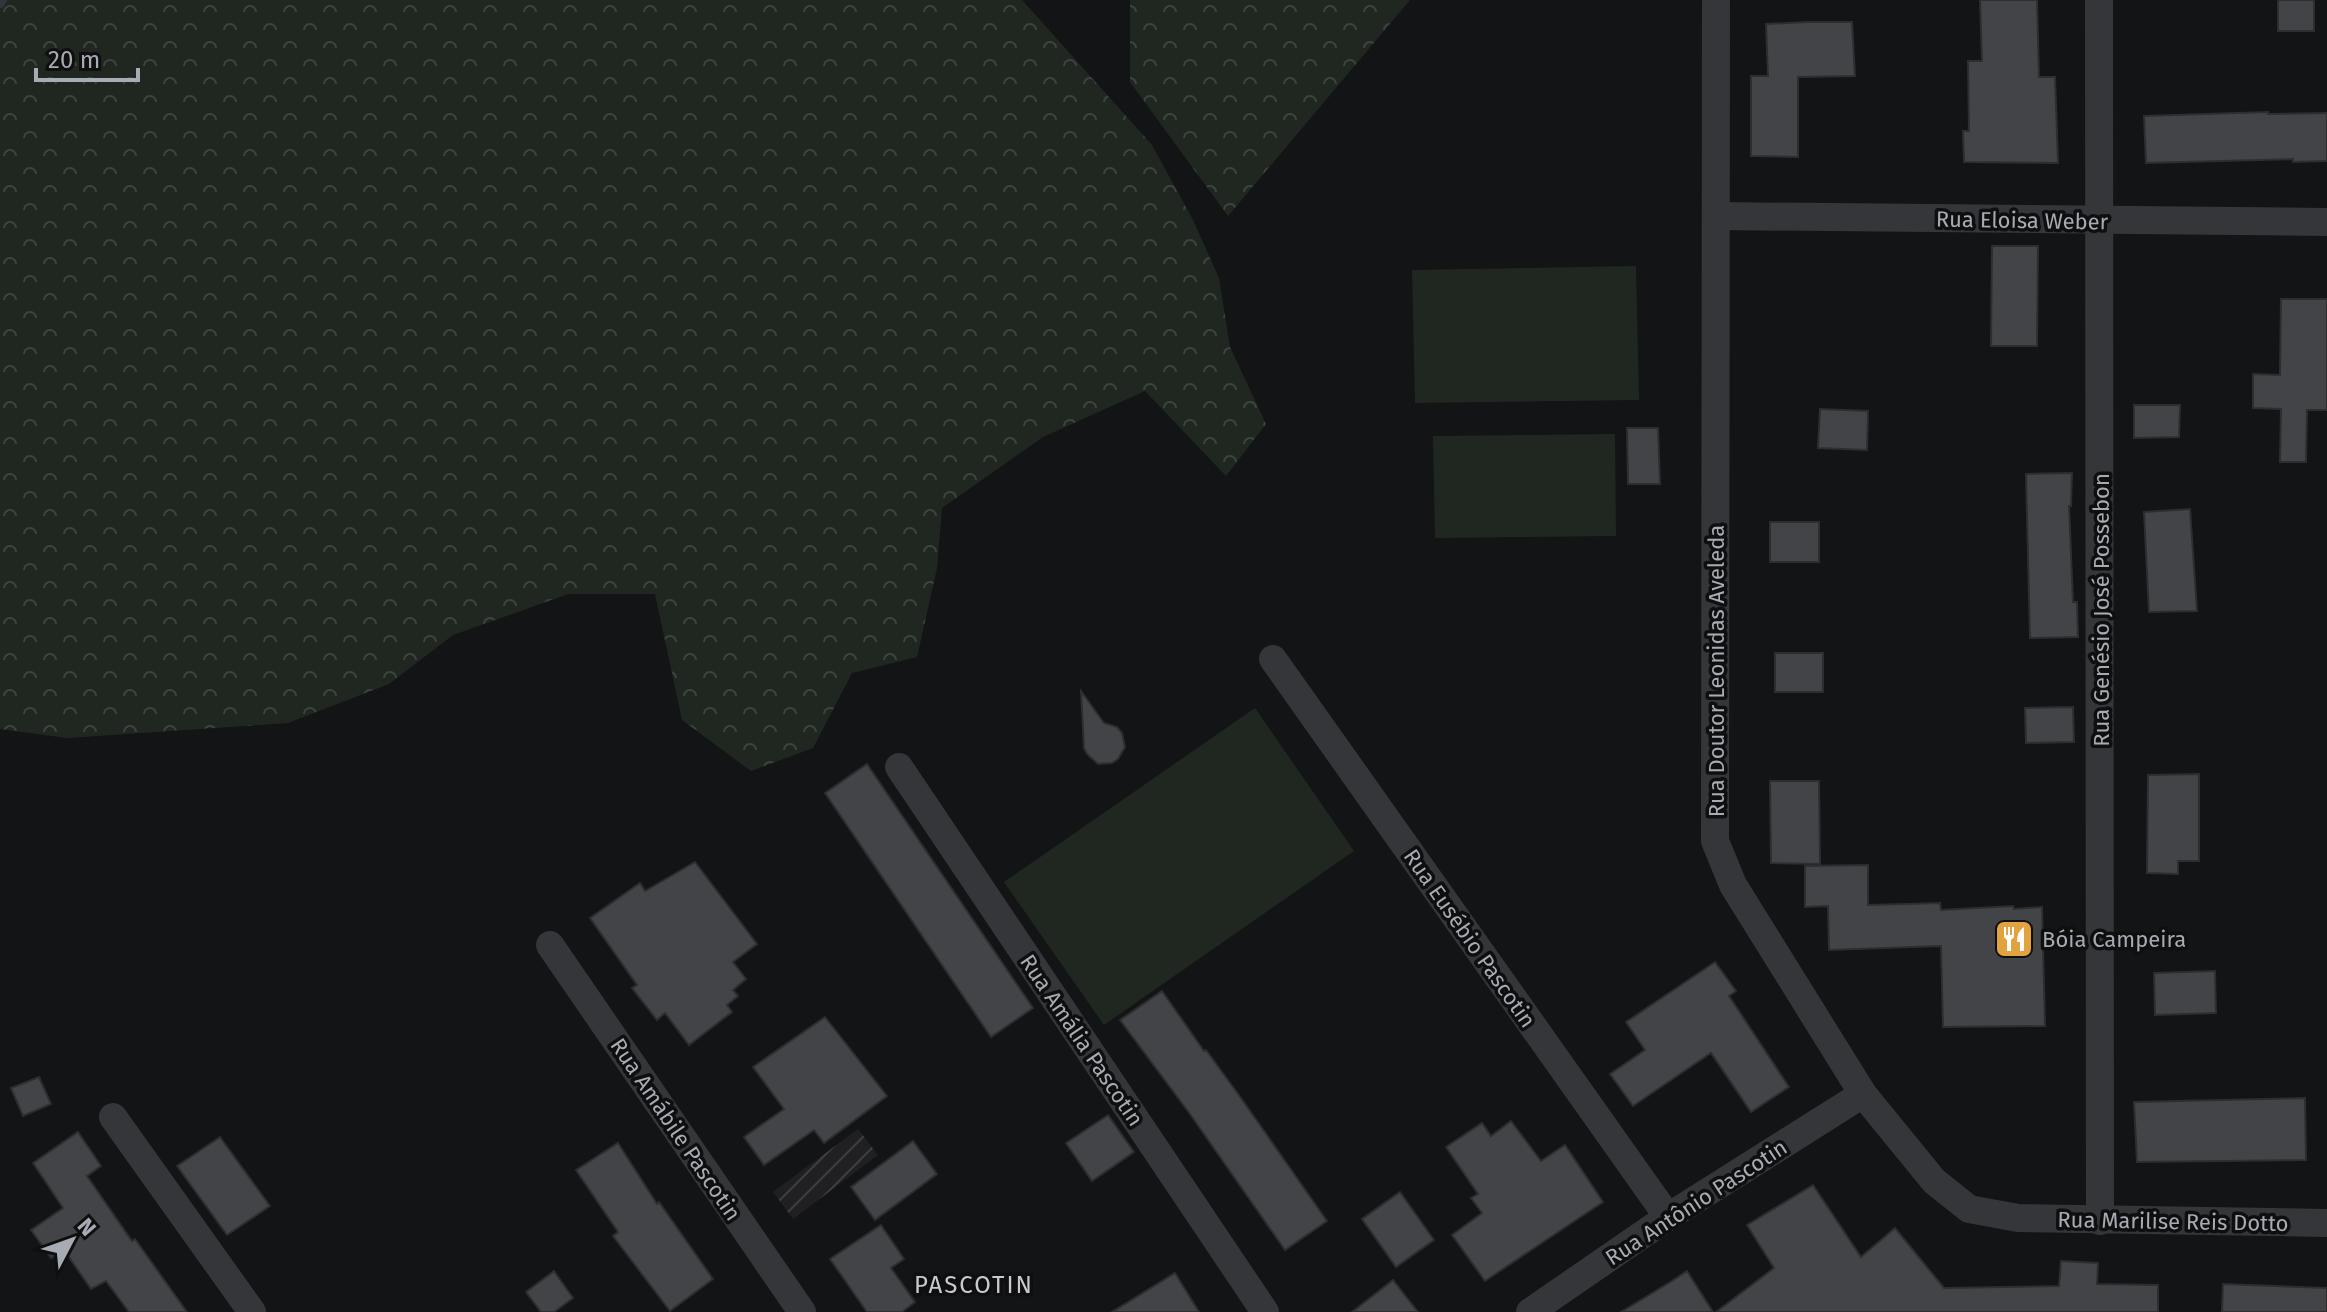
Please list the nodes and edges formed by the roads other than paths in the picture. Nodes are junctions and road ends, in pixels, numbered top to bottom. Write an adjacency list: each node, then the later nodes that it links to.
1 (1716, 0): 3 (street, Rua Doutor Leonidas Aveleda)
2 (2099, 0): 4 (street, Rua Genésio José Possebon)
3 (1716, 216): 4 (street, Rua Eloisa Weber); 9 (street, Rua Doutor Leonidas Aveleda)
4 (2101, 221): 5 (street, Rua Eloisa Weber); 13 (street, Rua Genésio José Possebon)
5 (2327, 222)
6 (1273, 659): 11 (street, Rua Eusébio Pascotin)
7 (899, 767): 17 (street, Rua Amália Pascotin)
8 (550, 945): 16 (street, Rua Amábile Pascotin)
9 (1863, 1094): 11 (street, Rua Antônio Pascotin); 12 (street, Rua Doutor Leonidas Aveleda)
10 (113, 1117): 15 (street)
11 (1668, 1217): 18 (street, Rua Antônio Pascotin)
12 (2018, 1218): 13 (street, Rua Marilise Reis Dotto)
13 (2100, 1221): 14 (street, Rua Marilise Reis Dotto)
14 (2327, 1223)
15 (252, 1312)
16 (802, 1312)
17 (1265, 1312)
18 (1530, 1312)

